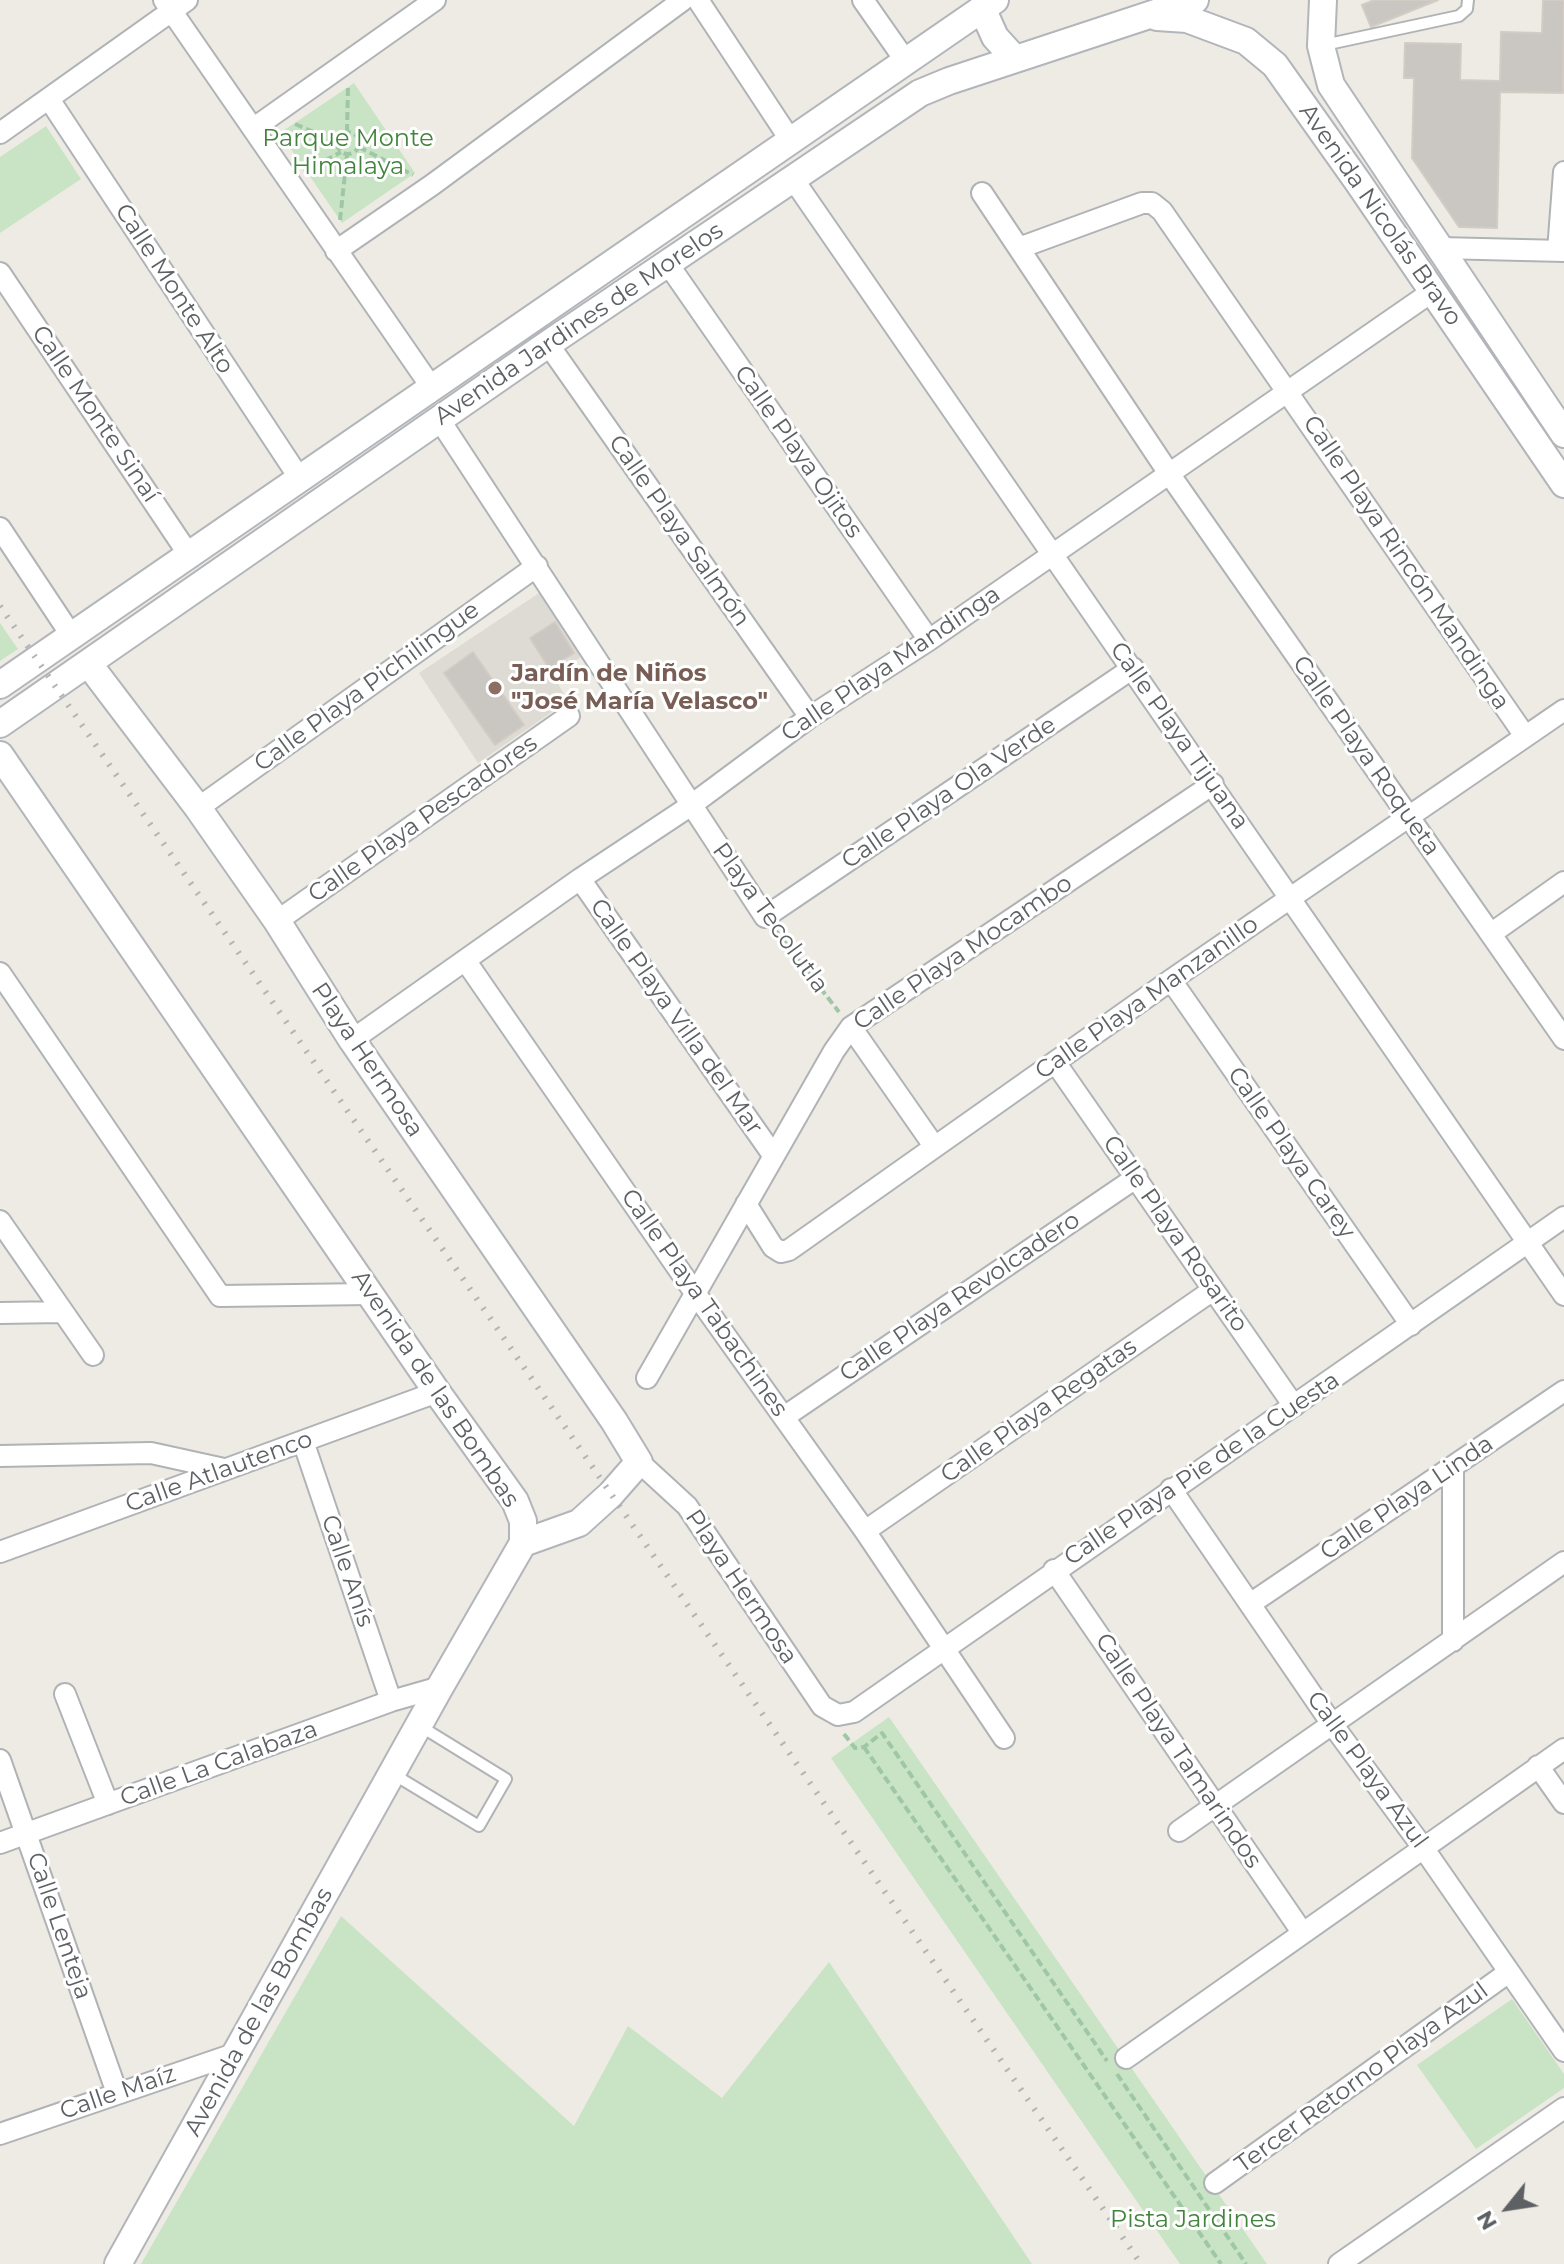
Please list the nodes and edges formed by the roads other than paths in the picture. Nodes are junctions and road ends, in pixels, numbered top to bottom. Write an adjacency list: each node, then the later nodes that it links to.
1 (435, 0): 15 (street)
2 (683, 0): 25 (street)
3 (698, 0): 17 (street)
4 (863, 0): 13 (street)
5 (1195, 0): 10 (main road, Avenida Jardines de Morelos)
6 (1323, 0): 11 (main road, Avenida Nicolás Bravo)
7 (1468, 0): 11 (lane)
8 (174, 4): 14 (street); 15 (street)
9 (989, 4): 12 (main road); 13 (main road, Avenida Jardines de Morelos)
10 (1145, 16): 12 (main road, Avenida Jardines de Morelos); 21 (main road, Avenida Nicolás Bravo)
11 (1321, 46): 18 (main road, Avenida Nicolás Bravo)
12 (1015, 59): 20 (main road, Avenida Jardines de Morelos)
13 (905, 60): 17 (main road, Avenida Jardines de Morelos)
14 (49, 99): 16 (street); 38 (street, Calle Monte Alto)
15 (254, 128): 25 (street)
16 (0, 133)
17 (791, 141): 31 (main road, Avenida Jardines de Morelos)
18 (1382, 164): 21 (main road); 24 (main road, Avenida Nicolás Bravo)
19 (1564, 172): 26 (street)
20 (793, 179): 27 (main road, Avenida Jardines de Morelos); 42 (street, Calle Playa Tijuana)
21 (1358, 182): 29 (main road, Avenida Nicolás Bravo)
22 (982, 193): 23 (street, Calle Playa Roqueta)
23 (1019, 248): 32 (street, Calle Playa Rincón Mandinga); 37 (street, Calle Playa Roqueta)
24 (1440, 248): 26 (street); 35 (main road, Avenida Nicolás Bravo)
25 (336, 251): 31 (street)
26 (1561, 251)
27 (668, 264): 30 (main road, Avenida Jardines de Morelos); 45 (street, Calle Playa Ojitos)
28 (0, 273): 41 (street, Calle Monte Sinaí)
29 (1433, 291): 32 (street, Calle Playa Mandinga); 39 (main road, Avenida Nicolás Bravo)
30 (548, 344): 33 (main road, Avenida Jardines de Morelos); 51 (street, Calle Playa Salmón)
31 (432, 388): 34 (main road, Avenida Jardines de Morelos)
32 (1288, 390): 37 (street, Calle Playa Mandinga); 53 (street, Calle Playa Rincón Mandinga)
33 (439, 419): 36 (main road, Avenida Jardines de Morelos); 43 (street, Playa Tecolutla)
34 (365, 433): 36 (main road); 38 (main road, Avenida Jardines de Morelos)
35 (1564, 434)
36 (382, 459): 46 (main road, Avenida Jardines de Morelos)
37 (1168, 472): 42 (street, Calle Playa Mandinga); 58 (street, Calle Playa Roqueta)
38 (300, 479): 41 (main road, Avenida Jardines de Morelos)
39 (1564, 484)
40 (0, 528): 44 (street)
41 (189, 555): 44 (main road, Avenida Jardines de Morelos)
42 (1052, 555): 45 (street, Calle Playa Mandinga); 47 (street, Calle Playa Tijuana)
43 (537, 566): 56 (street, Playa Tecolutla); 57 (street, Calle Playa Pichilingue)
44 (71, 635): 48 (main road, Avenida Jardines de Morelos)
45 (929, 640): 51 (street, Calle Playa Mandinga)
46 (88, 663): 52 (main road, Avenida Jardines de Morelos); 57 (main road, Playa Hermosa)
47 (1133, 668): 55 (street, Calle Playa Tijuana); 62 (street, Calle Playa Ola Verde)
48 (0, 685)
49 (1564, 710): 53 (street, Calle Playa Manzanillo)
50 (569, 716): 63 (street, Calle Playa Pescadores)
51 (810, 717): 56 (street, Calle Playa Mandinga)
52 (0, 724)
53 (1525, 736): 58 (street, Calle Playa Manzanillo)
54 (0, 755): 81 (main road, Avenida de las Bombas)
55 (1213, 784): 61 (street, Calle Playa Tijuana); 68 (street, Calle Playa Mocambo)
56 (690, 806): 59 (street, Calle Playa Mandinga); 62 (street, Playa Tecolutla)
57 (198, 808): 63 (main road, Playa Hermosa)
58 (1408, 818): 61 (street, Calle Playa Manzanillo); 64 (street, Calle Playa Roqueta)
59 (580, 879): 65 (street, Calle Playa Mandinga); 73 (street, Calle Playa Villa del Mar)
60 (1564, 882): 64 (street)
61 (1291, 899): 67 (street, Calle Playa Manzanillo); 78 (street, Calle Playa Tijuana)
62 (765, 917)
63 (277, 921): 70 (main road, Playa Hermosa)
64 (1492, 933): 69 (street, Calle Playa Roqueta)
65 (465, 960): 70 (street, Calle Playa Mandinga); 80 (street, Calle Playa Tabachines)
66 (0, 973): 81 (street)
67 (1171, 980): 71 (street, Calle Playa Manzanillo); 85 (street, Calle Playa Carey)
68 (851, 1027): 72 (street); 73 (street, Calle Playa Mocambo)
69 (1564, 1039)
70 (352, 1040): 94 (main road, Playa Hermosa)
71 (1055, 1062): 72 (street, Calle Playa Manzanillo); 74 (street, Calle Playa Rosarito)
72 (934, 1146): 75 (street, Calle Playa Manzanillo)
73 (773, 1155): 75 (street, Calle Playa Mocambo)
74 (1137, 1177): 79 (street, Calle Playa Rosarito); 91 (street, Calle Playa Revolcadero)
75 (746, 1204): 80 (street, Calle Playa Mocambo)
76 (1564, 1217): 78 (street, Calle Playa Pie de la Cuesta)
77 (0, 1221): 83 (street)
78 (1528, 1243): 82 (street, Calle Playa Tijuana); 85 (street, Calle Playa Pie de la Cuesta)
79 (1213, 1290): 90 (street, Calle Playa Rosarito); 98 (street, Calle Playa Regatas)
80 (695, 1293): 87 (street, Calle Playa Mocambo); 91 (street, Calle Playa Tabachines)
81 (370, 1294): 89 (main road, Avenida de las Bombas)
82 (1564, 1295)
83 (62, 1312): 84 (street); 86 (street)
84 (0, 1313)
85 (1411, 1325): 90 (street, Calle Playa Pie de la Cuesta)
86 (93, 1355)
87 (647, 1378)
88 (1564, 1391): 95 (street, Calle Playa Linda)
89 (437, 1392): 92 (street, Calle Atlautenco); 99 (main road, Avenida de las Bombas)
90 (1294, 1406): 97 (street, Calle Playa Pie de la Cuesta)
91 (784, 1417): 98 (street, Calle Playa Tabachines)
92 (303, 1441): 96 (street, Calle Atlautenco); 108 (street, Calle Anís)
93 (0, 1456): 96 (street)
94 (639, 1462): 99 (main road); 109 (street, Playa Hermosa)
95 (1453, 1467): 103 (street, Calle Playa Linda); 104 (street)
96 (224, 1469): 100 (street, Calle Atlautenco)
97 (1171, 1489): 102 (street, Calle Playa Pie de la Cuesta); 103 (street, Calle Playa Azul)
98 (865, 1531): 105 (street, Calle Playa Tabachines)
99 (523, 1543): 106 (main road, Avenida de las Bombas)
100 (0, 1552)
101 (1564, 1562): 104 (street)
102 (1054, 1570): 105 (street, Calle Playa Pie de la Cuesta); 119 (street, Calle Playa Tamarindos)
103 (1250, 1604): 110 (street, Calle Playa Azul)
104 (1453, 1641): 110 (street)
105 (942, 1648): 109 (street, Calle Playa Pie de la Cuesta); 112 (street, Calle Playa Tabachines)
106 (440, 1687): 108 (street, Calle La Calabaza); 111 (main road, Avenida de las Bombas)
107 (65, 1694): 118 (street)
108 (391, 1701): 118 (street, Calle La Calabaza)
109 (838, 1715)
110 (1332, 1724): 119 (street); 123 (street, Calle Playa Azul)
111 (418, 1725): 116 (main road, Avenida de las Bombas); 116 (lane)
112 (1004, 1738)
113 (1564, 1749): 115 (street)
114 (0, 1760): 121 (street, Calle Lenteja)
115 (1538, 1766): 117 (street); 123 (street)
116 (392, 1773): 127 (main road, Avenida de las Bombas)
117 (1564, 1803)
118 (108, 1804): 121 (street, Calle La Calabaza)
119 (1215, 1806): 120 (street); 124 (street, Calle Playa Tamarindos)
120 (1179, 1831)
121 (27, 1834): 122 (street, Calle La Calabaza); 129 (street, Calle Lenteja)
122 (0, 1843)
123 (1424, 1849): 124 (street); 125 (street, Calle Playa Azul)
124 (1302, 1932): 128 (street)
125 (1509, 1972): 126 (street, Calle Playa Azul); 132 (street, Tercer Retorno Playa Azul)
126 (1564, 2051)
127 (237, 2053): 129 (street, Calle Maíz); 133 (main road, Avenida de las Bombas)
128 (1126, 2058)
129 (117, 2093): 131 (street, Calle Maíz)
130 (1564, 2108): 134 (street)
131 (0, 2134)
132 (1215, 2183)
133 (118, 2264)
134 (1339, 2264)

